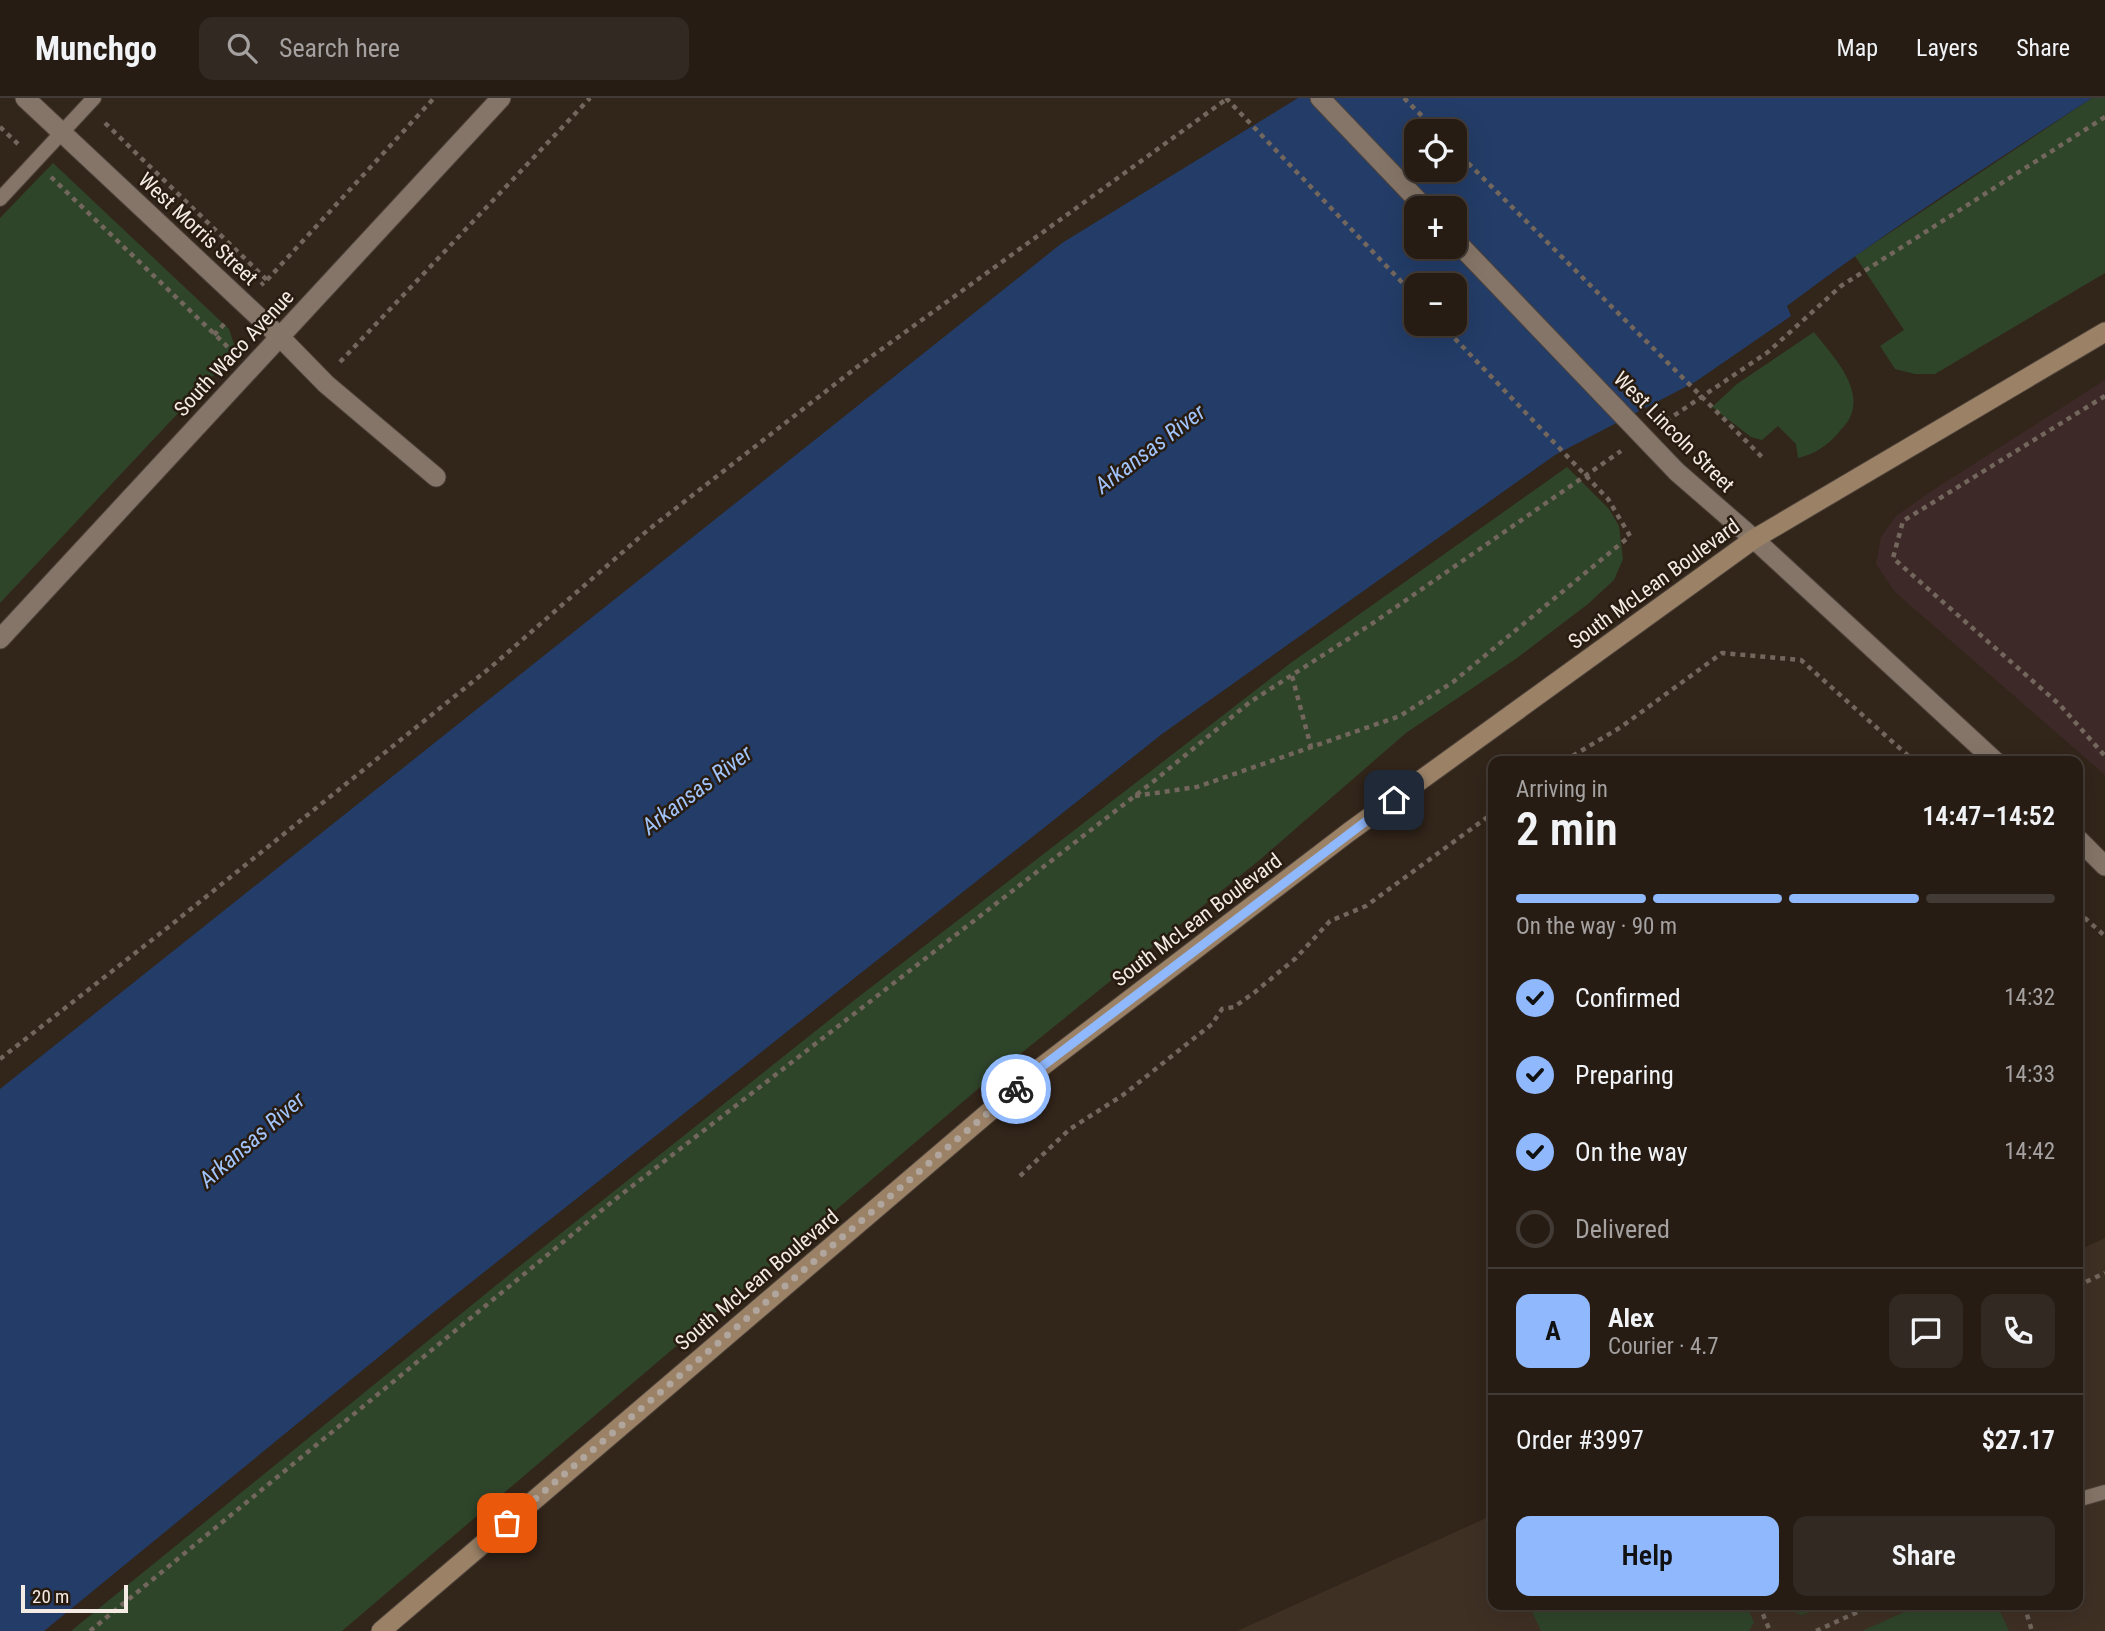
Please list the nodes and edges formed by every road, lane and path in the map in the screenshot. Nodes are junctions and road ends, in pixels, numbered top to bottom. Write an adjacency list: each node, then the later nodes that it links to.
1 (25, 98): 12 (street, West Morris Street)
2 (94, 98): 12 (lane)
3 (434, 98): 18 (path)
4 (501, 98): 22 (street, South Waco Avenue)
5 (590, 98): 24 (path)
6 (1227, 98): 19 (path, bridge); 44 (path)
7 (1320, 98): 15 (street)
8 (1404, 98): 10 (path)
9 (2105, 117): 26 (path)
10 (1425, 119)
11 (0, 127): 13 (path)
12 (62, 133): 13 (lane); 22 (street, West Morris Street)
13 (35, 161): 16 (lane); 23 (path)
14 (1467, 162): 28 (path, bridge)
15 (1414, 196)
16 (0, 199)
17 (1467, 253): 30 (street, West Lincoln Street, bridge)
18 (267, 280)
19 (1404, 284)
20 (2105, 332): 30 (main road, South McLean Boulevard)
21 (1452, 336): 33 (path, bridge)
22 (279, 337): 23 (street, South Waco Avenue); 24 (street, West Morris Street)
23 (253, 365): 31 (street, South Waco Avenue)
24 (319, 377): 29 (street, West Morris Street)
25 (2105, 396): 37 (path)
26 (1665, 421)
27 (1631, 444): 32 (path)
28 (1763, 458)
29 (436, 477)
30 (1754, 539): 36 (street, West Lincoln Street); 54 (main road, South McLean Boulevard)
31 (0, 639)
32 (1292, 676): 33 (path); 38 (path)
33 (1311, 747): 38 (path)
34 (1572, 756): 35 (path)
35 (1908, 756)
36 (1990, 756)
37 (2105, 756)
38 (1134, 796): 53 (path)
39 (1488, 817): 45 (path)
40 (2083, 844): 41 (street)
41 (2105, 866)
42 (2083, 916): 43 (path)
43 (2105, 936)
44 (0, 1059)
45 (1020, 1176)
46 (2105, 1273): 47 (path)
47 (2083, 1283)
48 (2105, 1492): 49 (lane)
49 (2083, 1498)
50 (1761, 1610): 55 (path)
51 (1862, 1610): 56 (path)
52 (2026, 1610): 57 (path)
53 (90, 1631)
54 (381, 1631)
55 (1770, 1631)
56 (1816, 1631)
57 (2032, 1631)

